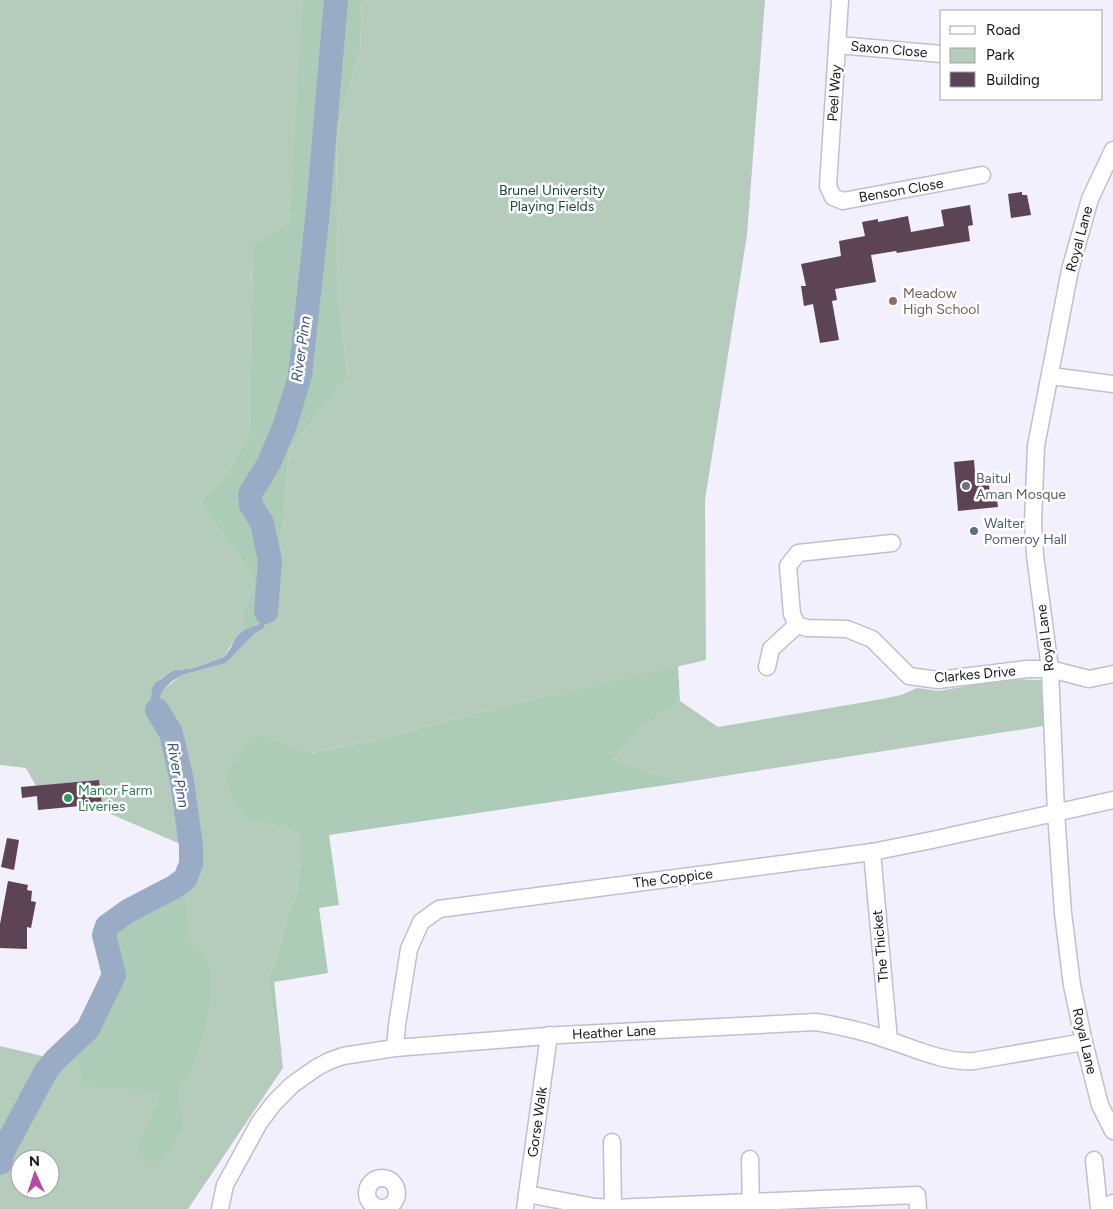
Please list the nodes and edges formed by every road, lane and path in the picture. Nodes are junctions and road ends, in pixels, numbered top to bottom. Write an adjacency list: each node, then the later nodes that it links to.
1 (840, 0): 2 (street, Peel Way)
2 (837, 45): 3 (street, Saxon Close); 6 (street, Peel Way)
3 (940, 54)
4 (1113, 150): 7 (street, Royal Lane)
5 (982, 175): 6 (street, Benson Close)
6 (828, 186)
7 (1051, 376): 8 (street); 12 (street, Royal Lane)
8 (1113, 384)
9 (892, 543): 10 (street)
10 (797, 626): 11 (street); 12 (street, Clarkes Drive)
11 (767, 667)
12 (1050, 669): 13 (street, Clarkes Drive); 15 (street, Royal Lane)
13 (1113, 674)
14 (1113, 800): 15 (street, The Coppice)
15 (1056, 812): 16 (street, The Coppice); 19 (street, Royal Lane)
16 (872, 852): 18 (street, The Thicket); 20 (street, The Coppice)
17 (549, 1035): 18 (street, Heather Lane); 20 (street, Heather Lane); 25 (street, Gorse Walk)
18 (889, 1040): 19 (street, Heather Lane)
19 (1084, 1042): 21 (street, Royal Lane)
20 (395, 1048): 29 (street, Heather Lane)
21 (1113, 1131)
22 (612, 1142): 28 (street)
23 (750, 1159): 27 (street)
24 (1094, 1160): 31 (street)
25 (526, 1201): 28 (street)
26 (1113, 1203): 31 (street)
27 (751, 1206): 28 (street); 30 (street)
28 (613, 1208)
29 (220, 1209)
30 (918, 1209)
31 (1100, 1209)

